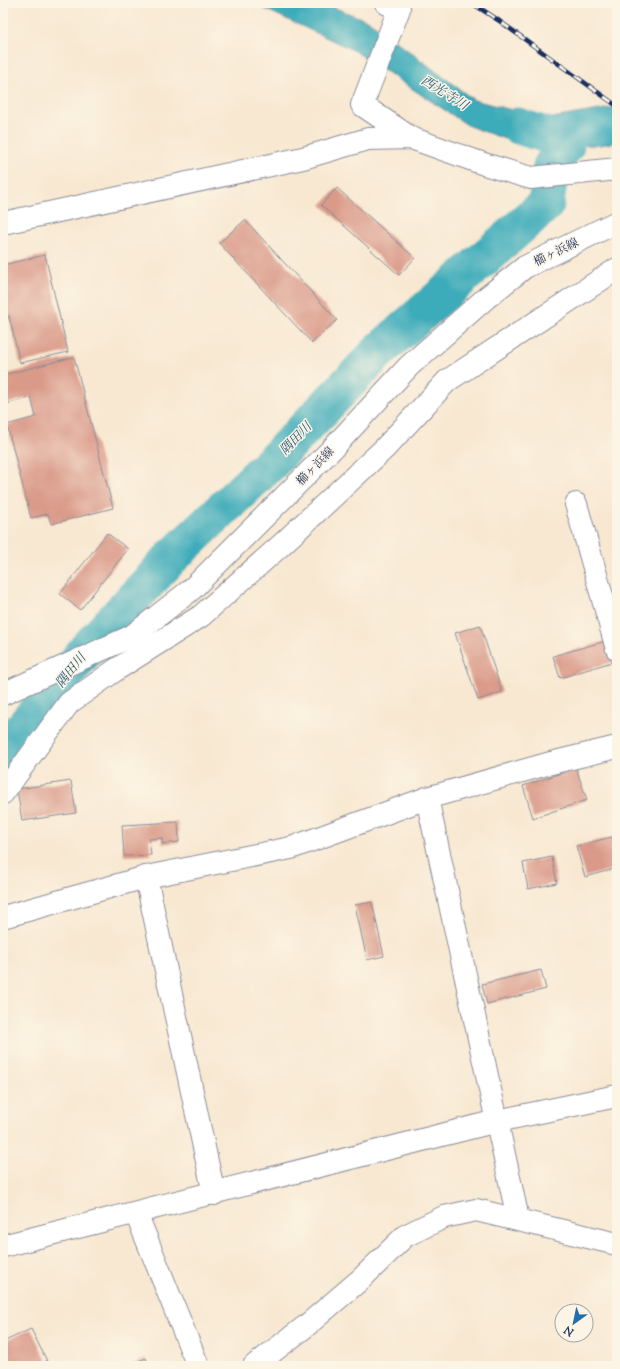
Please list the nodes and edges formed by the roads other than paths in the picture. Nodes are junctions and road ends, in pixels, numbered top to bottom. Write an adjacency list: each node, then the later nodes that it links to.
1 (386, 3): 2 (street)
2 (411, 138): 3 (street); 5 (street)
3 (617, 168)
4 (617, 222): 9 (street, 櫛ヶ浜線)
5 (3, 223)
6 (617, 269): 11 (street)
7 (576, 504): 8 (street)
8 (617, 649)
9 (3, 694)
10 (617, 747): 12 (street)
11 (3, 793)
12 (427, 798): 13 (street); 16 (street)
13 (146, 877): 14 (street); 17 (street)
14 (3, 917)
15 (617, 1096): 16 (street)
16 (497, 1121): 17 (street); 19 (street)
17 (214, 1194): 18 (street)
18 (136, 1213): 21 (street); 22 (street)
19 (518, 1219): 20 (street); 23 (street)
20 (617, 1244)
21 (3, 1246)
22 (198, 1366)
23 (254, 1366)

